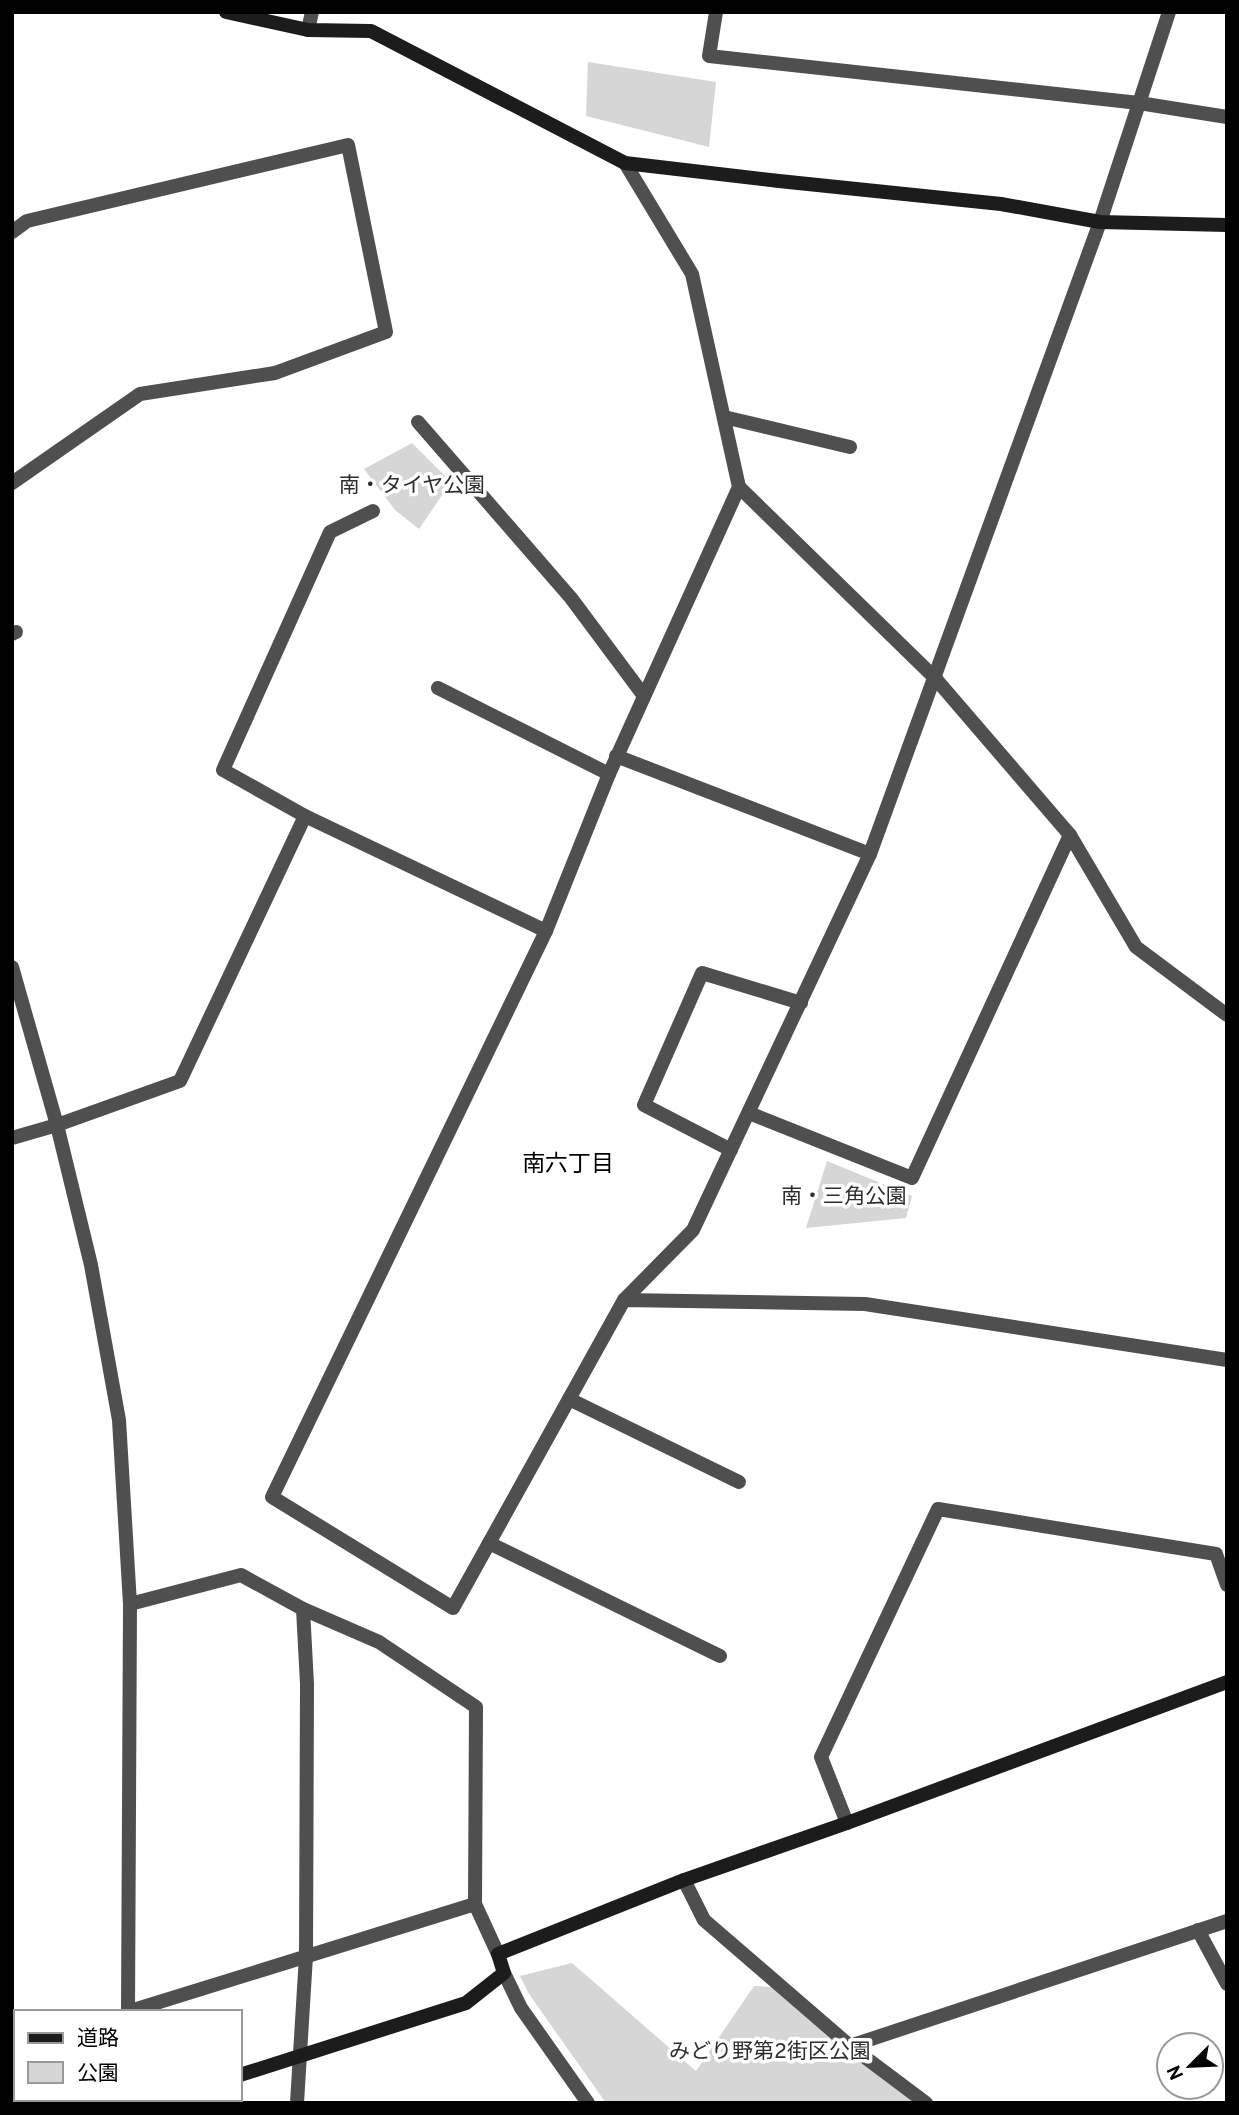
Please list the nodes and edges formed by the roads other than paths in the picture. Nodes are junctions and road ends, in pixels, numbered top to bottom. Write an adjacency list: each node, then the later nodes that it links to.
1 (226, 12): 5 (street)
2 (312, 12): 5 (street)
3 (716, 12): 6 (street)
4 (1169, 12): 6 (street)
5 (308, 30): 8 (street)
6 (1139, 103): 7 (street); 9 (street)
7 (1227, 117)
8 (625, 163): 9 (street); 12 (street)
9 (1100, 222): 10 (street); 18 (street)
10 (1227, 225)
11 (12, 232): 15 (street)
12 (724, 417): 14 (street); 16 (street)
13 (418, 422): 20 (street)
14 (850, 447)
15 (12, 484)
16 (739, 487): 18 (street); 20 (street)
17 (373, 511): 23 (street)
18 (934, 678): 24 (street); 25 (street)
19 (438, 688): 22 (street)
20 (644, 696): 21 (street)
21 (617, 756): 22 (street); 25 (street)
22 (609, 774): 26 (street)
23 (305, 816): 26 (street); 31 (street)
24 (1070, 835): 29 (street); 30 (street)
25 (870, 854): 28 (street)
26 (546, 931): 38 (street)
27 (12, 967): 31 (street)
28 (801, 1003): 30 (street); 33 (street)
29 (1227, 1015)
30 (748, 1113): 33 (street)
31 (57, 1125): 32 (street); 40 (street)
32 (12, 1138)
33 (731, 1150): 34 (street)
34 (624, 1300): 35 (street); 36 (street)
35 (1227, 1360)
36 (569, 1399): 37 (street); 38 (street)
37 (739, 1482)
38 (489, 1543): 42 (street)
39 (1227, 1584): 44 (street)
40 (130, 1604): 41 (street); 53 (street)
41 (303, 1609): 46 (street); 50 (street)
42 (720, 1656)
43 (1227, 1682): 44 (street)
44 (847, 1823): 45 (street)
45 (684, 1880): 49 (street); 55 (street)
46 (475, 1904): 49 (street); 50 (street)
47 (1227, 1921): 48 (street)
48 (1198, 1930): 52 (street); 55 (street)
49 (498, 1954): 51 (street)
50 (306, 1956): 54 (street); 56 (street)
51 (504, 1973): 56 (street); 59 (street)
52 (1227, 1984)
53 (128, 2010)
54 (134, 2010)
55 (850, 2046): 60 (street)
56 (301, 2055): 57 (street); 58 (street)
57 (242, 2074)
58 (297, 2103)
59 (588, 2103)
60 (926, 2103)

